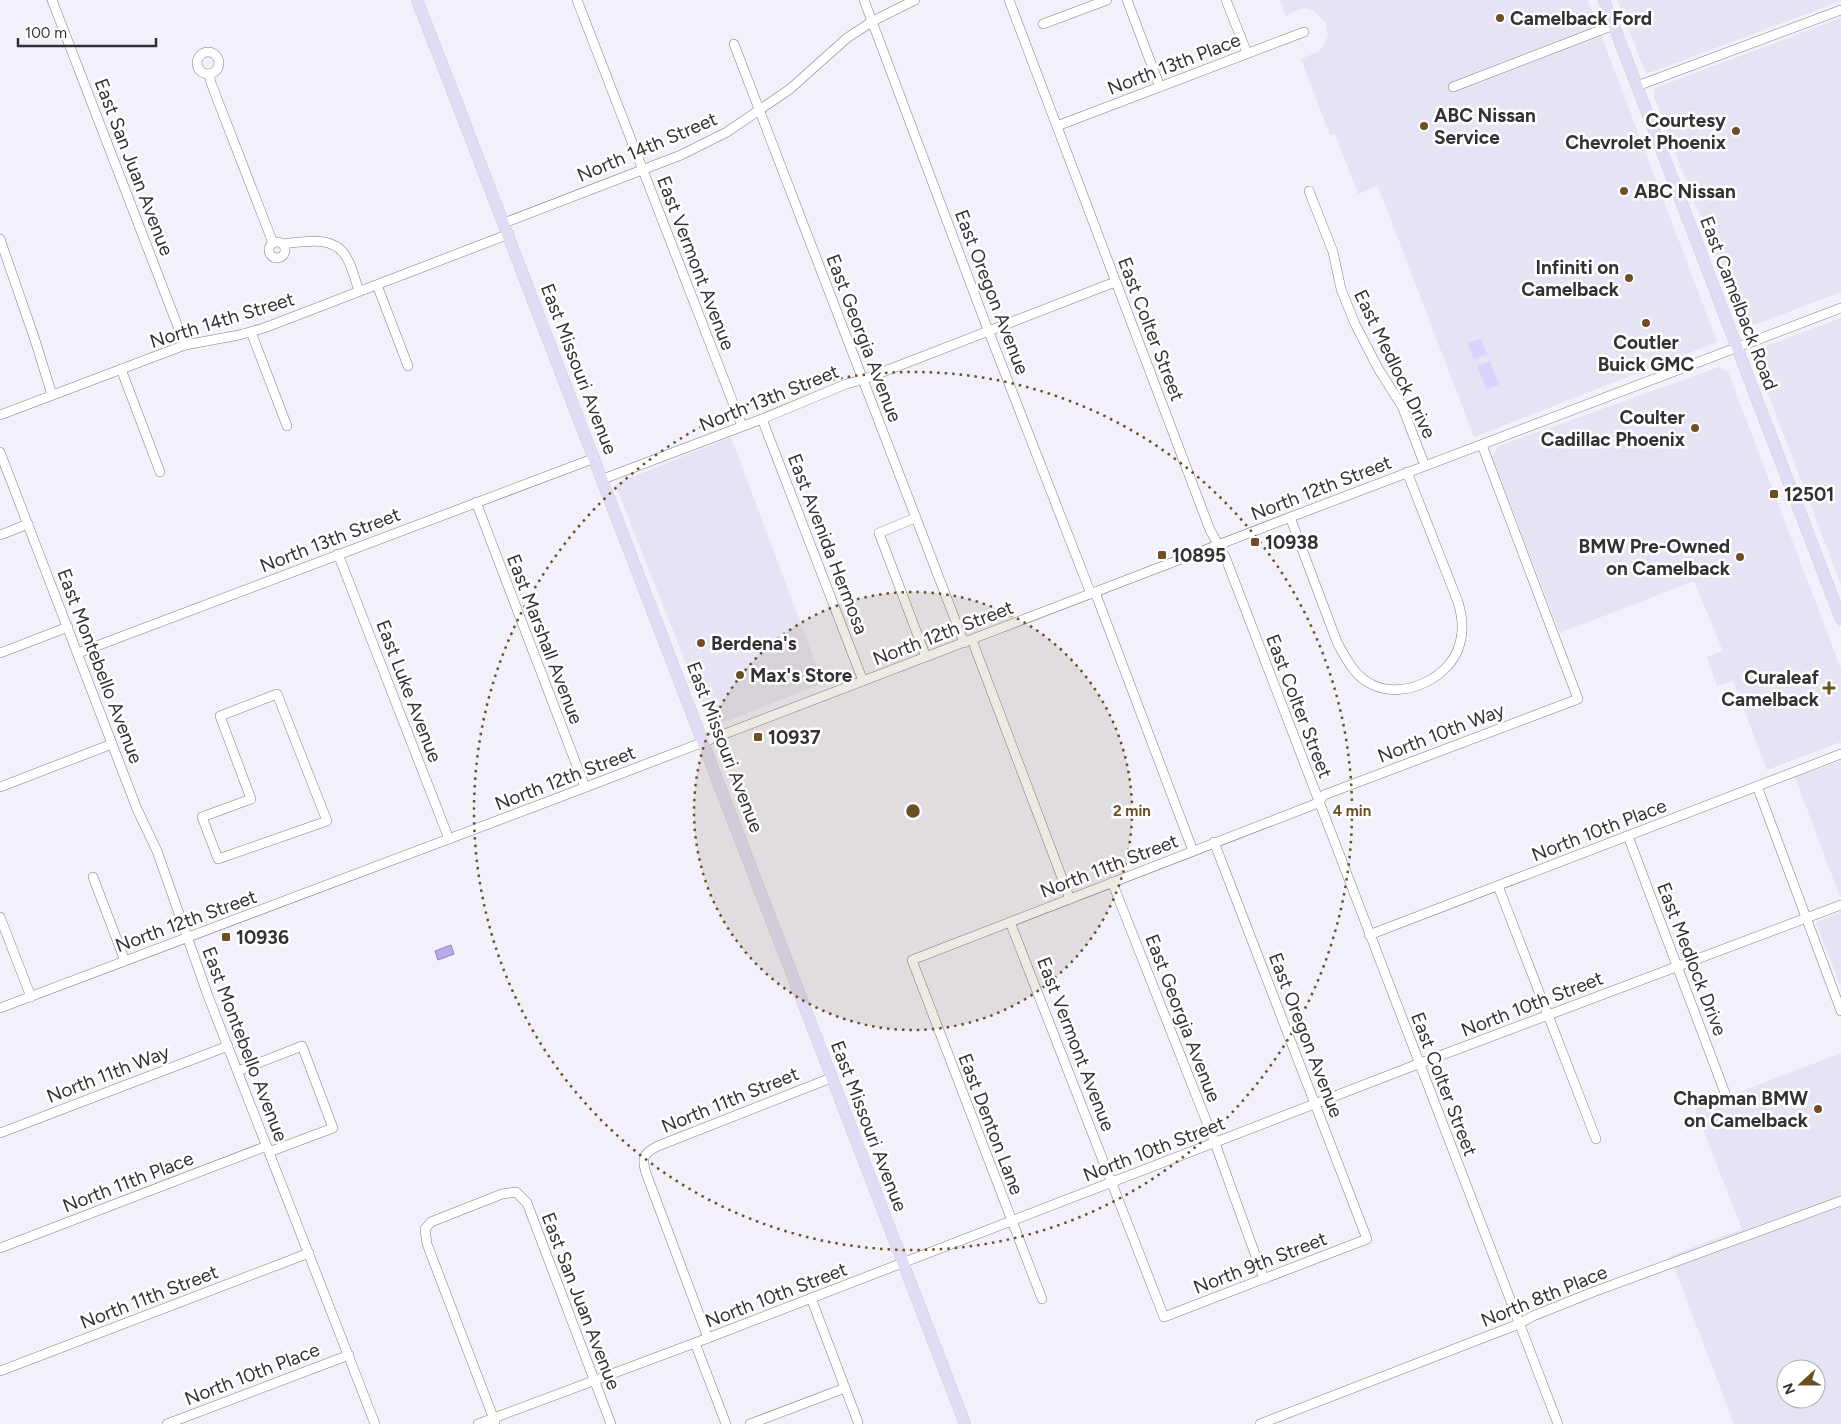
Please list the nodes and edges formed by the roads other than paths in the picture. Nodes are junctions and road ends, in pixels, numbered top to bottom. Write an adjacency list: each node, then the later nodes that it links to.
1 (52, 0): 37 (street, East San Juan Avenue)
2 (417, 0): 26 (main road, East Missouri Avenue)
3 (578, 0): 24 (street, East Vermont Avenue)
4 (864, 0): 12 (street, East Oregon Avenue)
5 (915, 0): 12 (street, North 14th Street)
6 (1009, 0): 23 (street, East Colter Street)
7 (1106, 0): 13 (street)
8 (1127, 0): 20 (street)
9 (1226, 0): 17 (street)
10 (1604, 0): 14 (main road, East Camelback Road)
11 (1841, 10): 19 (street)
12 (873, 22): 22 (street, North 14th Street); 35 (street, East Oregon Avenue)
13 (1043, 24)
14 (1614, 26): 19 (main road, East Camelback Road); 21 (street)
15 (1304, 32): 17 (street, North 13th Place)
16 (734, 44): 22 (street, East Georgia Avenue)
17 (1247, 53): 20 (street, North 13th Place)
18 (209, 74): 29 (street)
19 (1637, 86): 38 (main road, East Camelback Road)
20 (1160, 87): 23 (street, North 13th Place)
21 (1453, 87)
22 (760, 110): 24 (street, North 14th Street); 41 (street, East Georgia Avenue)
23 (1057, 126): 31 (street, East Colter Street)
24 (643, 169): 26 (street, North 14th Street); 46 (street, East Vermont Avenue)
25 (1309, 191): 50 (street, East Medlock Drive)
26 (504, 223): 27 (main road, East Missouri Avenue)
27 (509, 234): 32 (street, North 14th Street); 49 (main road, East Missouri Avenue)
28 (0, 239): 42 (street)
29 (273, 243): 30 (street); 30 (street)
30 (283, 244): 33 (street)
31 (1115, 282): 35 (street, North 13th Street); 59 (street, East Colter Street)
32 (377, 285): 33 (street, North 14th Street); 39 (street)
33 (360, 291): 36 (street, North 14th Street)
34 (1841, 308): 38 (street, North 12th Street)
35 (989, 331): 41 (street, North 13th Street); 61 (street, East Oregon Avenue)
36 (251, 332): 37 (street, North 14th Street); 45 (street)
37 (185, 345): 40 (street, North 14th Street)
38 (1737, 348): 47 (street, North 12th Street); 62 (main road, East Camelback Road)
39 (408, 366)
40 (121, 369): 42 (street, North 14th Street); 51 (street)
41 (862, 380): 44 (street, North 13th Street); 56 (street, East Georgia Avenue)
42 (52, 395): 43 (street, North 14th Street)
43 (0, 415)
44 (762, 419): 46 (street, North 13th Street); 69 (street, East Avenida Hermosa)
45 (287, 426)
46 (742, 426): 53 (street, North 13th Street)
47 (1482, 445): 50 (street, North 12th Street); 76 (street, North 10th Way)
48 (0, 452): 57 (street, East Montebello Avenue)
49 (595, 458): 53 (main road, East Missouri Avenue); 54 (street, North 13th Street)
50 (1425, 466): 52 (street, North 12th Street)
51 (160, 472)
52 (1407, 472): 55 (street, North 12th Street); 55 (street)
53 (603, 479): 70 (main road, East Missouri Avenue)
54 (476, 502): 60 (street, North 13th Street); 75 (street, East Marshall Avenue)
55 (1290, 517): 59 (street, North 12th Street)
56 (915, 518): 65 (street, East Georgia Avenue); 68 (street)
57 (28, 524): 58 (street); 64 (street, East Montebello Avenue)
58 (0, 535)
59 (1218, 545): 61 (street, North 12th Street); 76 (street, East Colter Street)
60 (338, 554): 67 (street, North 13th Street); 78 (street, East Luke Avenue)
61 (1093, 593): 65 (street, North 12th Street); 80 (street, East Oregon Avenue)
62 (1839, 606): 63 (main road, East Camelback Road)
63 (1841, 619)
64 (68, 627): 66 (street); 67 (street, East Montebello Avenue)
65 (968, 641): 68 (street, North 12th Street); 85 (street, East Georgia Avenue)
66 (0, 653)
67 (78, 653): 71 (street, East Montebello Avenue)
68 (926, 657): 69 (street, North 12th Street)
69 (863, 681): 70 (street, North 12th Street)
70 (704, 741): 75 (street, North 12th Street); 102 (main road, East Missouri Avenue)
71 (112, 744): 74 (street); 91 (street, East Montebello Avenue)
72 (1841, 754): 73 (street, North 10th Place)
73 (1757, 786): 77 (street, North 10th Place); 88 (street)
74 (0, 787)
75 (585, 788): 78 (street, North 12th Street)
76 (1318, 802): 79 (street, North 11th Street); 90 (street, East Colter Street)
77 (1628, 836): 84 (street, North 10th Place); 94 (street, East Medlock Drive)
78 (448, 840): 91 (street, North 12th Street)
79 (1214, 842): 80 (street, North 11th Street); 104 (street, East Oregon Avenue)
80 (1193, 851): 83 (street, North 11th Street)
81 (218, 859): 81 (street)
82 (93, 877): 93 (street)
83 (1112, 882): 85 (street, North 11th Street); 107 (street, East Georgia Avenue)
84 (1498, 886): 90 (street, North 10th Place); 98 (street)
85 (1070, 899): 89 (street, North 11th Street)
86 (1841, 905): 88 (street, North 10th Street)
87 (0, 917): 95 (street)
88 (1806, 918): 94 (street, North 10th Street); 97 (street)
89 (1010, 922): 92 (street, North 11th Street); 109 (street, East Vermont Avenue)
90 (1369, 935): 100 (street, East Colter Street)
91 (188, 939): 93 (street, North 12th Street); 99 (street, East Montebello Avenue)
92 (912, 960): 111 (street, East Denton Lane)
93 (125, 961): 95 (street, North 12th Street)
94 (1678, 967): 98 (street, North 10th Street); 103 (street, East Medlock Drive)
95 (31, 997): 96 (street, North 12th Street)
96 (0, 1008)
97 (1841, 1011)
98 (1548, 1016): 100 (street, North 10th Street); 106 (street)
99 (228, 1046): 101 (street, East Montebello Avenue); 105 (street, North 11th Way)
100 (1418, 1064): 104 (street, North 10th Street); 120 (street, East Colter Street)
101 (238, 1071): 108 (street, East Montebello Avenue); 108 (street, North 11th Place)
102 (831, 1078): 115 (main road, East Missouri Avenue); 121 (street, North 11th Street)
103 (1725, 1093)
104 (1314, 1104): 107 (street, North 10th Street); 112 (street, East Oregon Avenue)
105 (0, 1133)
106 (1596, 1139)
107 (1214, 1143): 109 (street, North 10th Street); 116 (street, East Georgia Avenue)
108 (268, 1149): 113 (street, North 11th Place); 114 (street, East Montebello Avenue)
109 (1112, 1182): 111 (street, North 10th Street); 119 (street, East Vermont Avenue)
110 (1841, 1201): 120 (street, North 8th Place)
111 (1011, 1221): 115 (street, North 10th Street); 118 (street, East Denton Lane)
112 (1367, 1239): 116 (street, North 9th Street)
113 (0, 1248)
114 (309, 1253): 123 (street, East Montebello Avenue); 124 (street, North 11th Street)
115 (903, 1262): 117 (street, North 10th Street); 135 (main road, East Missouri Avenue)
116 (1264, 1279): 119 (street, North 9th Street)
117 (811, 1298): 121 (street, North 10th Street); 126 (street)
118 (1042, 1298)
119 (1164, 1317)
120 (1519, 1324): 136 (street, North 8th Place); 137 (street, East Colter Street)
121 (708, 1338): 122 (street, North 10th Street)
122 (695, 1343): 125 (street, North 10th Street); 133 (street)
123 (349, 1355): 129 (street, North 10th Place); 130 (street, East Montebello Avenue)
124 (0, 1371)
125 (594, 1381): 127 (street, North 10th Street); 127 (street, East San Juan Avenue); 132 (street, East San Juan Avenue)
126 (844, 1388): 128 (street); 134 (street)
127 (494, 1421): 131 (street, North 10th Street)
128 (858, 1422)
129 (167, 1424)
130 (375, 1424)
131 (478, 1424)
132 (611, 1424)
133 (726, 1424)
134 (750, 1424)
135 (966, 1424)
136 (1260, 1424)
137 (1558, 1424)

